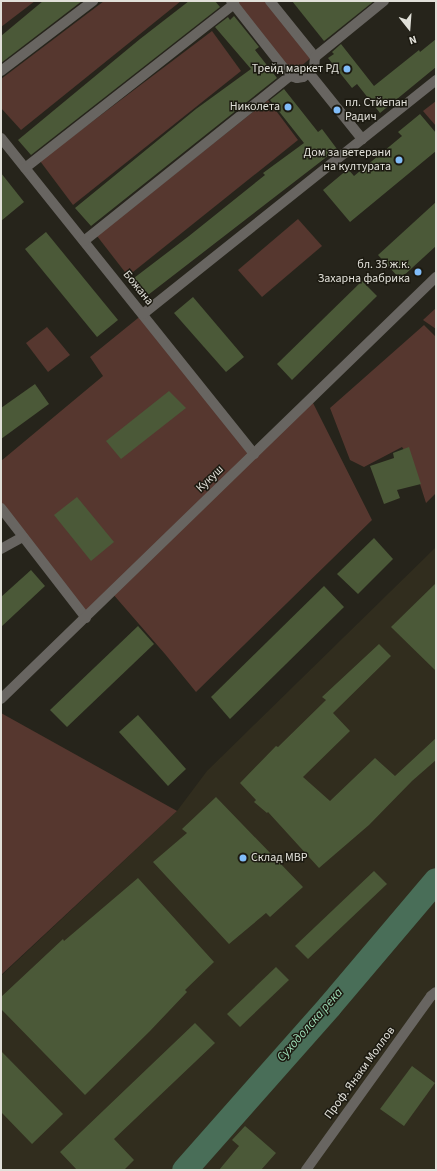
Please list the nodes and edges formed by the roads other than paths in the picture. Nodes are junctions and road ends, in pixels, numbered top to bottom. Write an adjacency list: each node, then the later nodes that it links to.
1 (93, 1): 6 (street)
2 (270, 1): 5 (street)
3 (384, 1): 5 (street)
4 (232, 3): 8 (street); 12 (street)
5 (315, 57): 7 (street)
6 (1, 71)
7 (309, 73): 8 (street); 11 (street)
8 (290, 76): 13 (street)
9 (436, 80): 11 (street)
10 (1, 138): 12 (street, Божана)
11 (362, 139): 15 (street)
12 (25, 168): 13 (street, Божана)
13 (84, 241): 15 (street, Божана)
14 (436, 277): 16 (street, Кукуш)
15 (143, 314): 16 (street, Божана)
16 (254, 454): 20 (street, Кукуш)
17 (1, 508): 18 (street)
18 (24, 537): 19 (street); 20 (street)
19 (1, 549)
20 (86, 618): 21 (street, Кукуш)
21 (1, 699)
22 (436, 992): 23 (street, Проф. Янаки Моллов)
23 (306, 1170)

